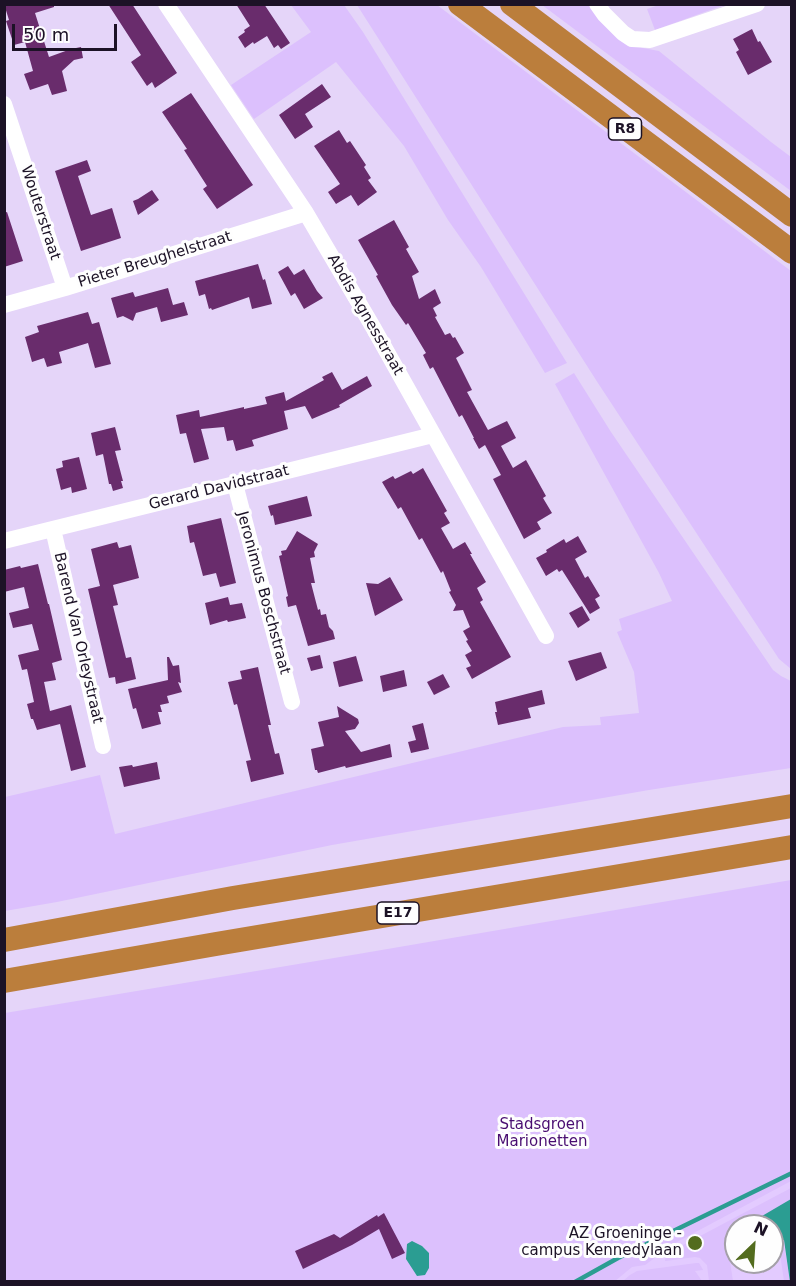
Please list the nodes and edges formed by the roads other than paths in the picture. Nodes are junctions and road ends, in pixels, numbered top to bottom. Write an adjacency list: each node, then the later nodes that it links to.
1 (166, 4): 7 (street, Abdis Agnesstraat)
2 (460, 4): 9 (highway, R8)
3 (512, 4): 8 (highway, R8)
4 (597, 4): 5 (street)
5 (758, 4)
6 (4, 104): 10 (street, Wouterstraat)
7 (306, 213): 10 (street, Pieter Breughelstraat); 12 (street, Abdis Agnesstraat)
8 (792, 215)
9 (792, 252)
10 (65, 288): 11 (street, Pieter Breughelstraat)
11 (4, 305)
12 (433, 435): 13 (street, Gerard Davidstraat); 16 (street, Abdis Agnesstraat)
13 (235, 484): 14 (street, Gerard Davidstraat); 17 (street, Jeronimus Boschstraat)
14 (53, 530): 15 (street, Gerard Davidstraat); 18 (street, Barend Van Orleystraat)
15 (4, 541)
16 (546, 636)
17 (292, 702)
18 (103, 746)
19 (792, 796): 21 (highway)
20 (792, 806): 21 (highway)
21 (711, 818): 23 (highway)
22 (792, 847): 24 (highway, E17)
23 (4, 940)
24 (4, 981)

